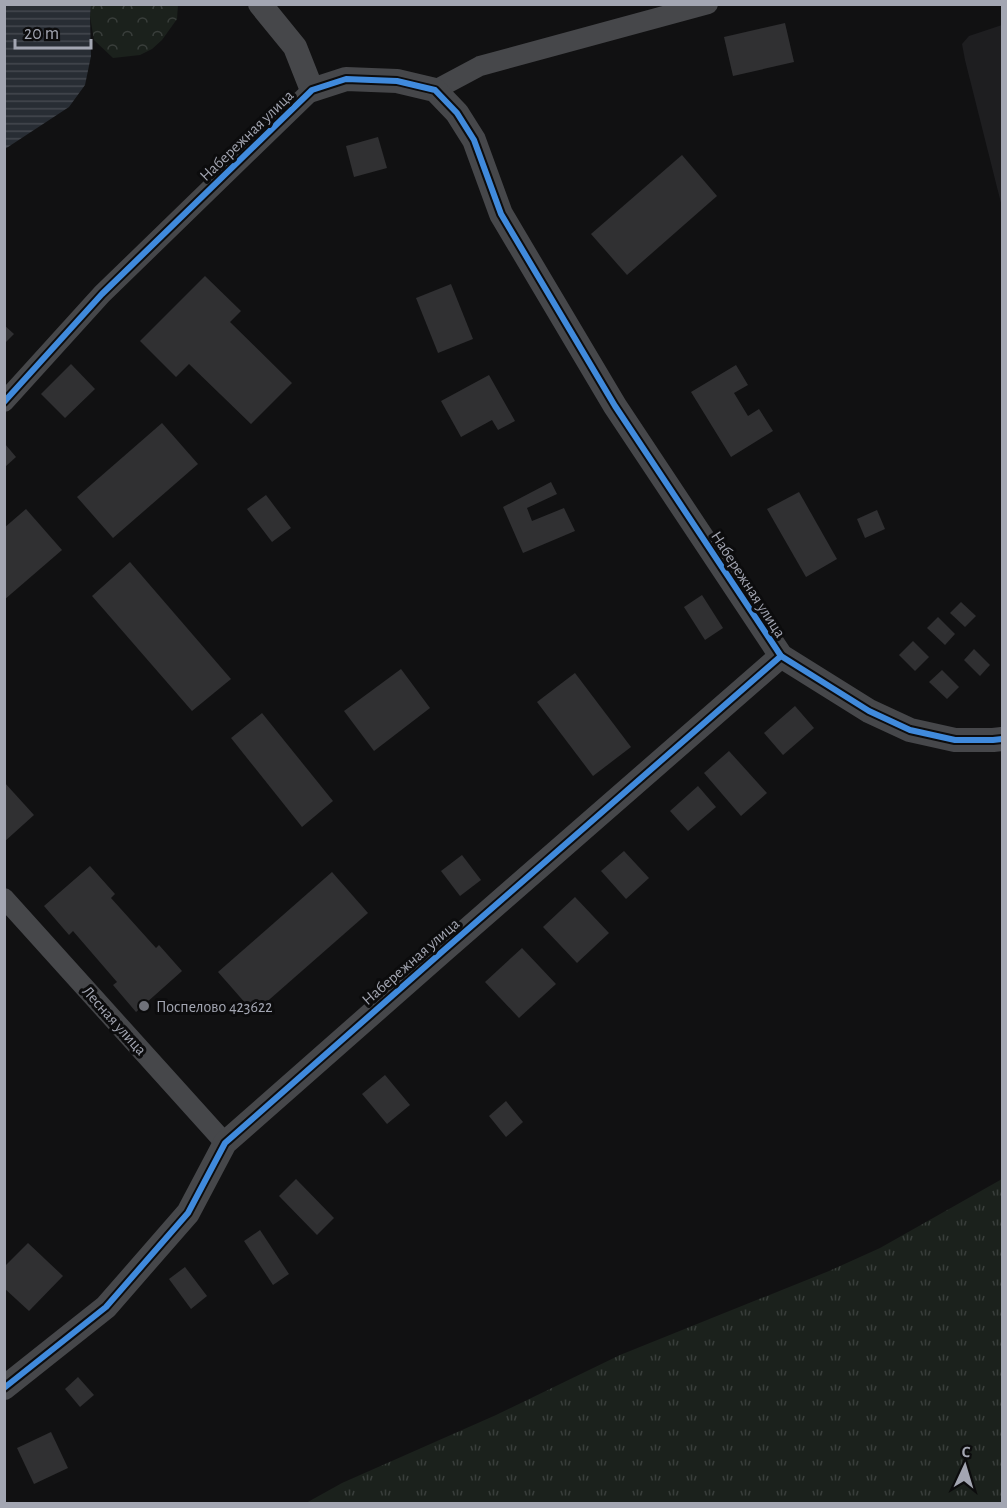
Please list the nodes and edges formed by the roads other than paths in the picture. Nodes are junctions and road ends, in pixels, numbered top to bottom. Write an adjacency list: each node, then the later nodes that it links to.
1 (260, 4): 3 (street)
2 (708, 4): 4 (street)
3 (312, 90): 4 (street, Набережная улица); 5 (street, Набережная улица)
4 (435, 90): 6 (street, Набережная улица)
5 (4, 402)
6 (781, 657): 7 (street); 9 (street, Набережная улица)
7 (1002, 739)
8 (4, 898): 9 (street, Лесная улица)
9 (225, 1143): 10 (street, Набережная улица)
10 (4, 1388)

